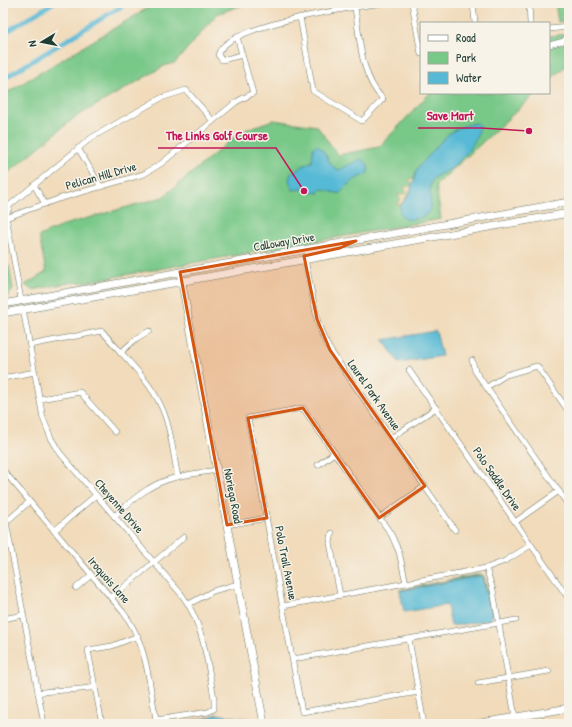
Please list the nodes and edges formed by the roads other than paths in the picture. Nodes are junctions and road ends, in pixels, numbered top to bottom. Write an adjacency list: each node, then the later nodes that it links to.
1 (382, 3): 5 (street)
2 (412, 3): 14 (street)
3 (474, 3): 7 (street)
4 (529, 3): 8 (street)
5 (355, 8): 6 (street); 6 (street)
6 (300, 17): 12 (street)
7 (475, 22)
8 (530, 22)
9 (569, 26): 10 (street)
10 (550, 29)
11 (569, 34): 13 (street)
12 (237, 37): 15 (street); 15 (street)
13 (550, 45)
14 (420, 48)
15 (242, 55): 16 (street, Pelican Hill Drive)
16 (212, 121): 17 (street); 19 (street, Pelican Hill Drive)
17 (78, 148): 18 (street); 19 (street)
18 (34, 185): 21 (street); 23 (street)
19 (101, 187): 21 (street, Pelican Hill Drive)
20 (569, 202): 24 (main road, Calloway Drive)
21 (45, 204): 23 (street, Pelican Hill Drive)
22 (569, 213): 25 (main road, Calloway Drive)
23 (5, 218): 29 (street)
24 (356, 241): 25 (street); 26 (main road, Calloway Drive)
25 (305, 259): 27 (main road, Calloway Drive); 47 (street, Laurel Park Avenue)
26 (180, 272): 27 (main road, Noriega Road); 28 (main road, Calloway Drive)
27 (182, 282): 32 (main road, Calloway Drive); 51 (main road, Noriega Road)
28 (74, 291): 29 (main road, Calloway Drive); 32 (main road)
29 (21, 300): 30 (main road, Calloway Drive); 31 (main road)
30 (3, 304)
31 (3, 308)
32 (23, 309): 33 (main road, Calloway Drive); 35 (street, Cheyenne Drive)
33 (3, 313)
34 (149, 331): 36 (street)
35 (30, 345): 36 (street); 39 (street, Cheyenne Drive)
36 (120, 352): 52 (street)
37 (472, 360): 41 (street)
38 (409, 370): 44 (street, Polo Saddle Drive)
39 (35, 372): 40 (street); 42 (street, Cheyenne Drive)
40 (3, 378)
41 (487, 387): 43 (street); 54 (street)
42 (40, 399): 46 (street); 55 (street, Cheyenne Drive)
43 (567, 404): 45 (street)
44 (436, 408): 47 (street); 61 (street, Polo Saddle Drive)
45 (569, 412)
46 (115, 432)
47 (392, 438): 53 (street, Laurel Park Avenue)
48 (334, 453): 49 (street); 59 (street, Polo Trail Avenue); 60 (street)
49 (318, 465)
50 (3, 470): 56 (street, Iroquois Lane)
51 (217, 470): 52 (street); 62 (main road, Noriega Road)
52 (178, 477): 58 (street)
53 (425, 486): 60 (street); 63 (street, Laurel Park Avenue)
54 (559, 491): 57 (street); 61 (street)
55 (96, 495): 58 (street, Cheyenne Drive); 64 (street)
56 (29, 502): 64 (street, Iroquois Lane); 79 (street)
57 (569, 506)
58 (114, 516): 68 (street, Cheyenne Drive)
59 (267, 518): 62 (street); 78 (street, Polo Trail Avenue)
60 (379, 518): 71 (street)
61 (515, 522): 67 (street, Polo Saddle Drive)
62 (227, 525): 72 (main road, Noriega Road)
63 (455, 530)
64 (54, 531): 70 (street, Iroquois Lane)
65 (332, 534): 74 (street)
66 (184, 537): 68 (street)
67 (531, 544): 69 (street); 76 (street, Polo Saddle Drive)
68 (154, 562): 75 (street); 77 (street, Cheyenne Drive)
69 (486, 568): 71 (street); 82 (street)
70 (91, 575): 73 (street); 75 (street, Iroquois Lane)
71 (406, 583): 74 (street)
72 (238, 584): 77 (street); 97 (main road, Noriega Road)
73 (76, 588)
74 (340, 595): 78 (street)
75 (111, 598): 83 (street, Iroquois Lane)
76 (569, 599)
77 (189, 604): 94 (street, Cheyenne Drive)
78 (283, 606): 85 (street, Polo Trail Avenue)
79 (24, 615): 80 (street); 91 (street)
80 (3, 619)
81 (516, 620): 82 (street)
82 (499, 623): 84 (street); 87 (street)
83 (138, 636): 89 (street); 94 (street, Iroquois Lane)
84 (409, 639): 85 (street); 90 (street)
85 (292, 659): 90 (street, Polo Trail Avenue)
86 (549, 670): 87 (street)
87 (508, 678): 88 (street); 93 (street)
88 (478, 683)
89 (95, 687): 91 (street); 96 (street)
90 (418, 692): 98 (street)
91 (38, 693): 95 (street)
92 (569, 708): 93 (main road)
93 (515, 717): 99 (main road)
94 (156, 722)
95 (44, 724)
96 (102, 724)
97 (264, 724)
98 (424, 724)
99 (475, 724)

